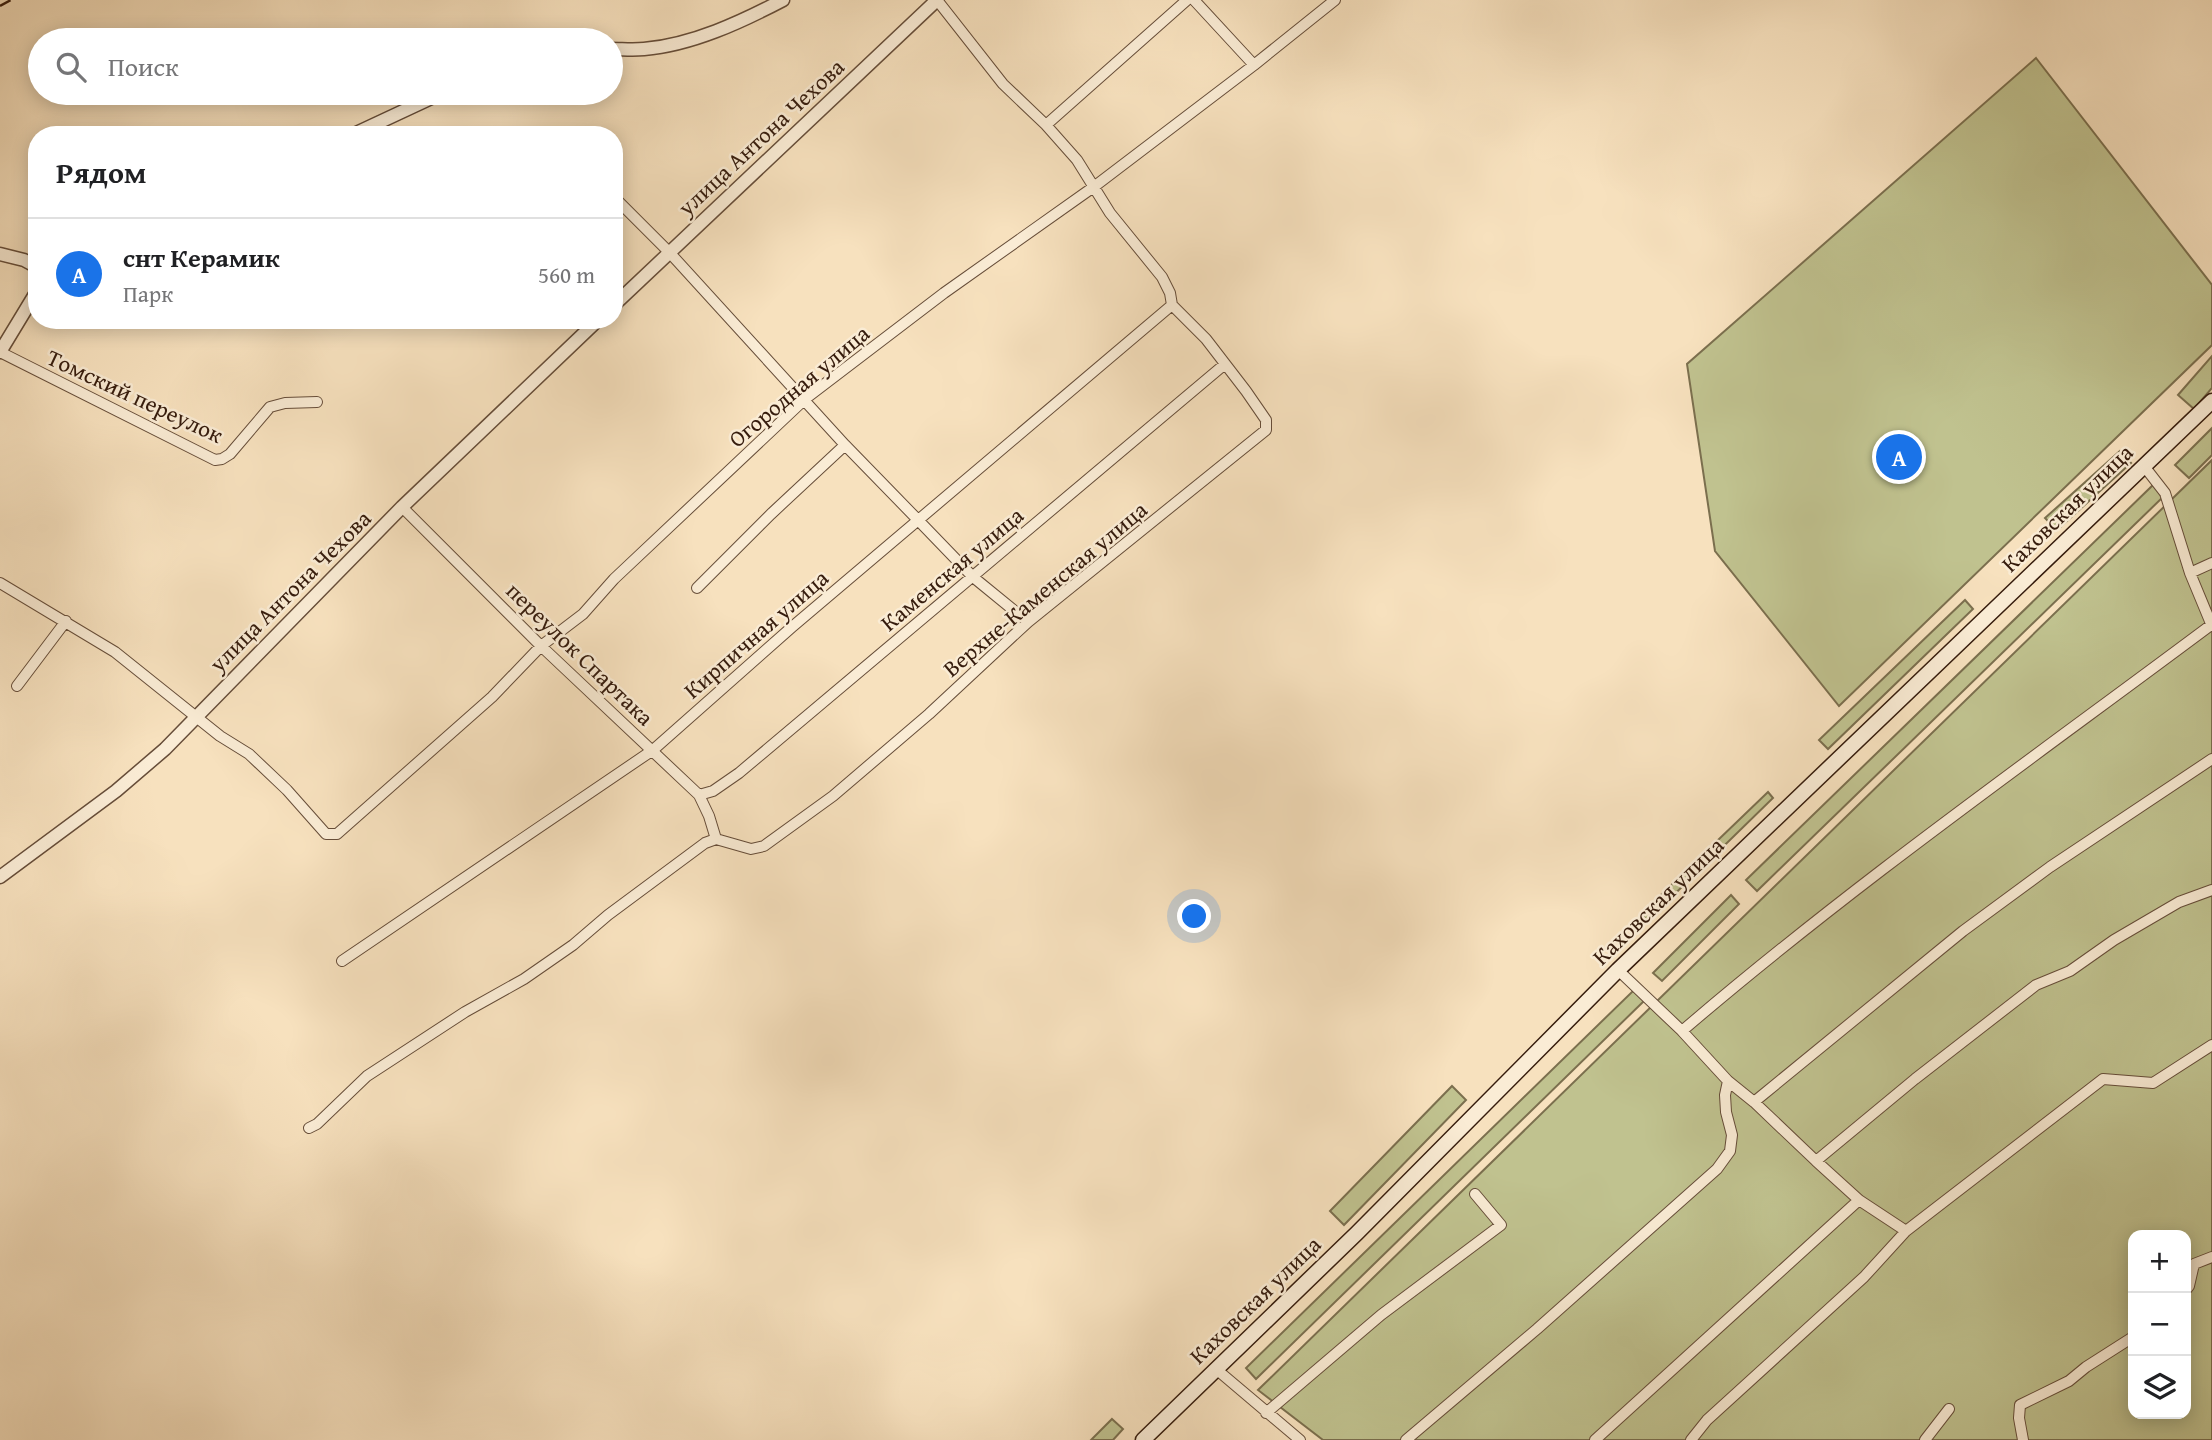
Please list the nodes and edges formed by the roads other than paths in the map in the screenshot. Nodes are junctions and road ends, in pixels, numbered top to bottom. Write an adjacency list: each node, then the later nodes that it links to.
1 (783, 0): 6 (street)
2 (937, 0): 9 (street); 13 (street, улица Антона Чехова)
3 (1187, 0): 9 (street)
4 (1194, 0): 7 (street)
5 (1335, 0): 7 (street, Огородная улица)
6 (623, 49)
7 (1254, 65): 11 (street, Огородная улица)
8 (416, 105): 10 (street)
9 (1046, 125): 11 (street)
10 (371, 126)
11 (1095, 186): 17 (street); 22 (street, Огородная улица)
12 (623, 206): 13 (street)
13 (669, 252): 16 (street, улица Антона Чехова); 22 (street)
14 (0, 254): 15 (street)
15 (28, 262)
16 (623, 295)
17 (1172, 305): 21 (street, Верхне-Каменская улица); 28 (street, Кирпичная улица)
18 (28, 306): 20 (street)
19 (589, 329): 27 (street, улица Антона Чехова)
20 (0, 352): 24 (street, Томский переулок)
21 (1225, 363): 31 (street, Каменская улица); 35 (street, Верхне-Каменская улица)
22 (805, 400): 25 (street); 37 (street, Огородная улица)
23 (2212, 401): 26 (main road, Каховская улица)
24 (317, 402)
25 (845, 445): 28 (street); 33 (street)
26 (2144, 466): 30 (street); 47 (main road, Каховская улица)
27 (402, 507): 37 (street, переулок Спартака); 39 (street, улица Антона Чехова)
28 (918, 520): 31 (street); 40 (street, Кирпичная улица)
29 (2212, 563): 30 (street)
30 (2190, 573): 36 (street)
31 (973, 577): 35 (street); 42 (street, Каменская улица)
32 (0, 583): 34 (street)
33 (697, 588)
34 (66, 621): 38 (street); 39 (street)
35 (1028, 622): 43 (street, Верхне-Каменская улица)
36 (2212, 625): 48 (street)
37 (541, 646): 39 (street, Огородная улица); 40 (street, переулок Спартака)
38 (17, 686)
39 (197, 716): 44 (street, улица Антона Чехова)
40 (653, 750): 42 (street, переулок Спартака); 46 (street, Кирпичная улица)
41 (2212, 759): 51 (street)
42 (699, 795): 43 (street, переулок Спартака)
43 (716, 839): 52 (street)
44 (0, 877)
45 (2212, 890): 53 (street)
46 (342, 961)
47 (1618, 970): 48 (street); 60 (main road, Каховская улица)
48 (1682, 1031): 50 (street)
49 (2212, 1045): 56 (street)
50 (1728, 1080): 51 (street); 65 (street)
51 (1754, 1102): 53 (street)
52 (309, 1128)
53 (1816, 1161): 55 (street)
54 (1475, 1194): 62 (street)
55 (1859, 1200): 56 (street); 66 (street)
56 (1906, 1231): 67 (street)
57 (2212, 1257): 58 (street)
58 (2191, 1277)
59 (2128, 1340): 69 (street)
60 (1216, 1369): 62 (street); 63 (main road, Каховская улица)
61 (1950, 1409): 68 (street)
62 (1266, 1413): 64 (street)
63 (1143, 1440)
64 (1300, 1440)
65 (1406, 1440)
66 (1595, 1440)
67 (1691, 1440)
68 (1925, 1440)
69 (2023, 1440)

